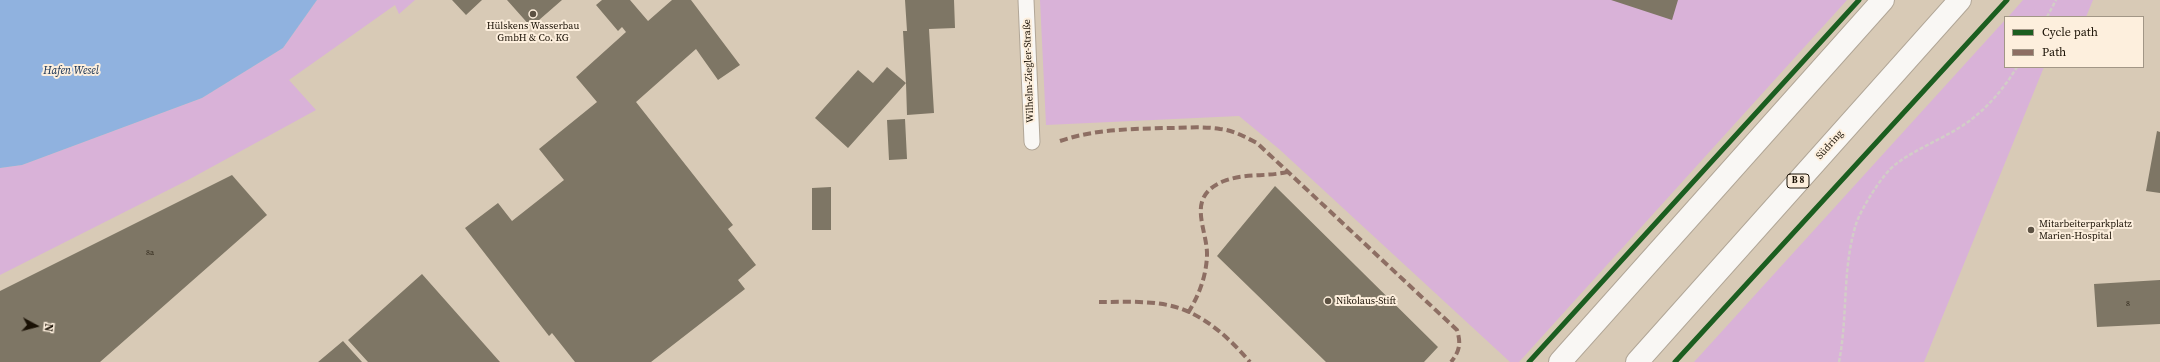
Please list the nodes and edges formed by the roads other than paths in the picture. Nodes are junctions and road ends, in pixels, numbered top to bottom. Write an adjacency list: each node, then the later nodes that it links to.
1 (1026, 0): 4 (lane, Wilhelm-Ziegler-Straße)
2 (1883, 0): 5 (main road)
3 (1960, 0): 6 (main road, Südring / B 8)
4 (1032, 142)
5 (1560, 362)
6 (1636, 362)

